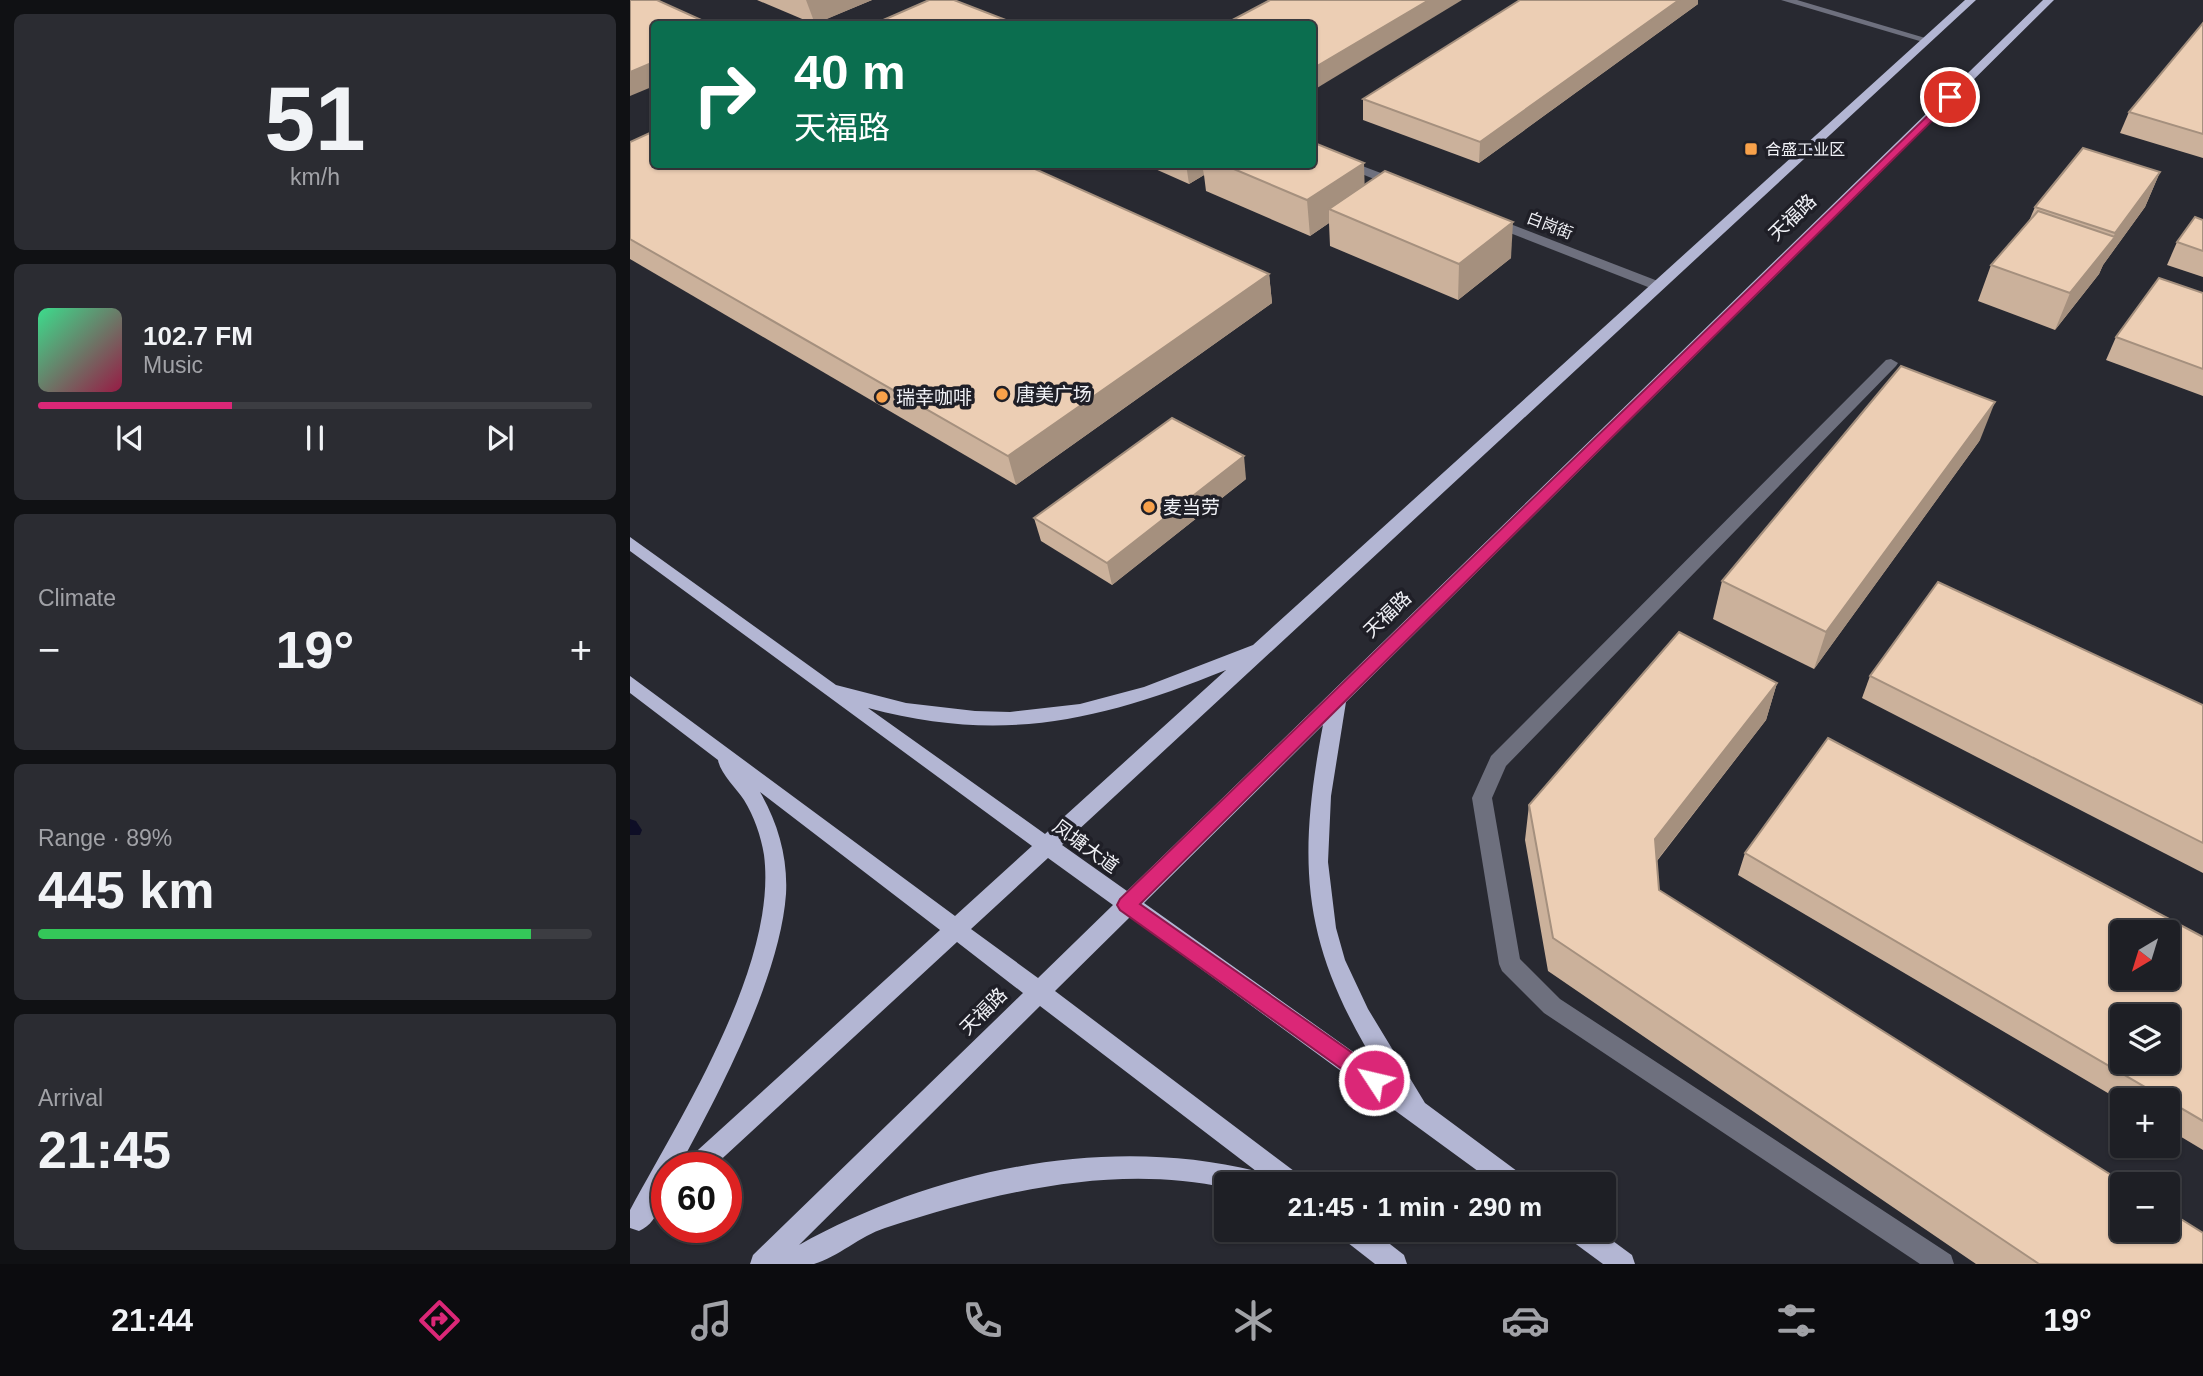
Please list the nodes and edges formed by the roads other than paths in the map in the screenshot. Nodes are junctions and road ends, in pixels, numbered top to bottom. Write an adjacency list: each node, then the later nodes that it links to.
1 (1786, 0): 4 (street)
2 (1971, 0): 4 (main road, 天福路)
3 (2049, 0): 14 (main road, 天福路)
4 (1927, 40): 8 (main road, 天福路)
5 (1316, 152): 6 (street)
6 (1415, 191)
7 (1479, 216): 8 (street, 白岗街)
8 (1658, 286): 11 (main road, 天福路)
9 (1891, 363): 33 (street)
10 (630, 544): 13 (main road, 凤塘大道)
11 (1262, 648): 13 (main road); 16 (main road, 天福路)
12 (630, 682): 15 (main road)
13 (820, 686): 16 (main road, 凤塘大道)
14 (1338, 697): 17 (main road, 天福路); 20 (main road)
15 (709, 740): 18 (main road); 26 (main road)
16 (1046, 847): 17 (main road, 凤塘大道); 18 (main road, 天福路)
17 (1127, 905): 19 (main road, 天福路); 20 (main road, 凤塘大道)
18 (956, 929): 19 (main road); 21 (main road, 天福路)
19 (1038, 991): 22 (main road); 29 (main road, 天福路)
20 (1418, 1111): 23 (main road, 凤塘大道)
21 (712, 1152)
22 (1277, 1172)
23 (1500, 1172)
24 (1214, 1174): 30 (main road)
25 (651, 1209): 26 (main road)
26 (635, 1224)
27 (1367, 1242): 31 (main road)
28 (1593, 1242): 32 (main road)
29 (762, 1264)
30 (788, 1264)
31 (1395, 1264)
32 (1623, 1264)
33 (1942, 1264)

